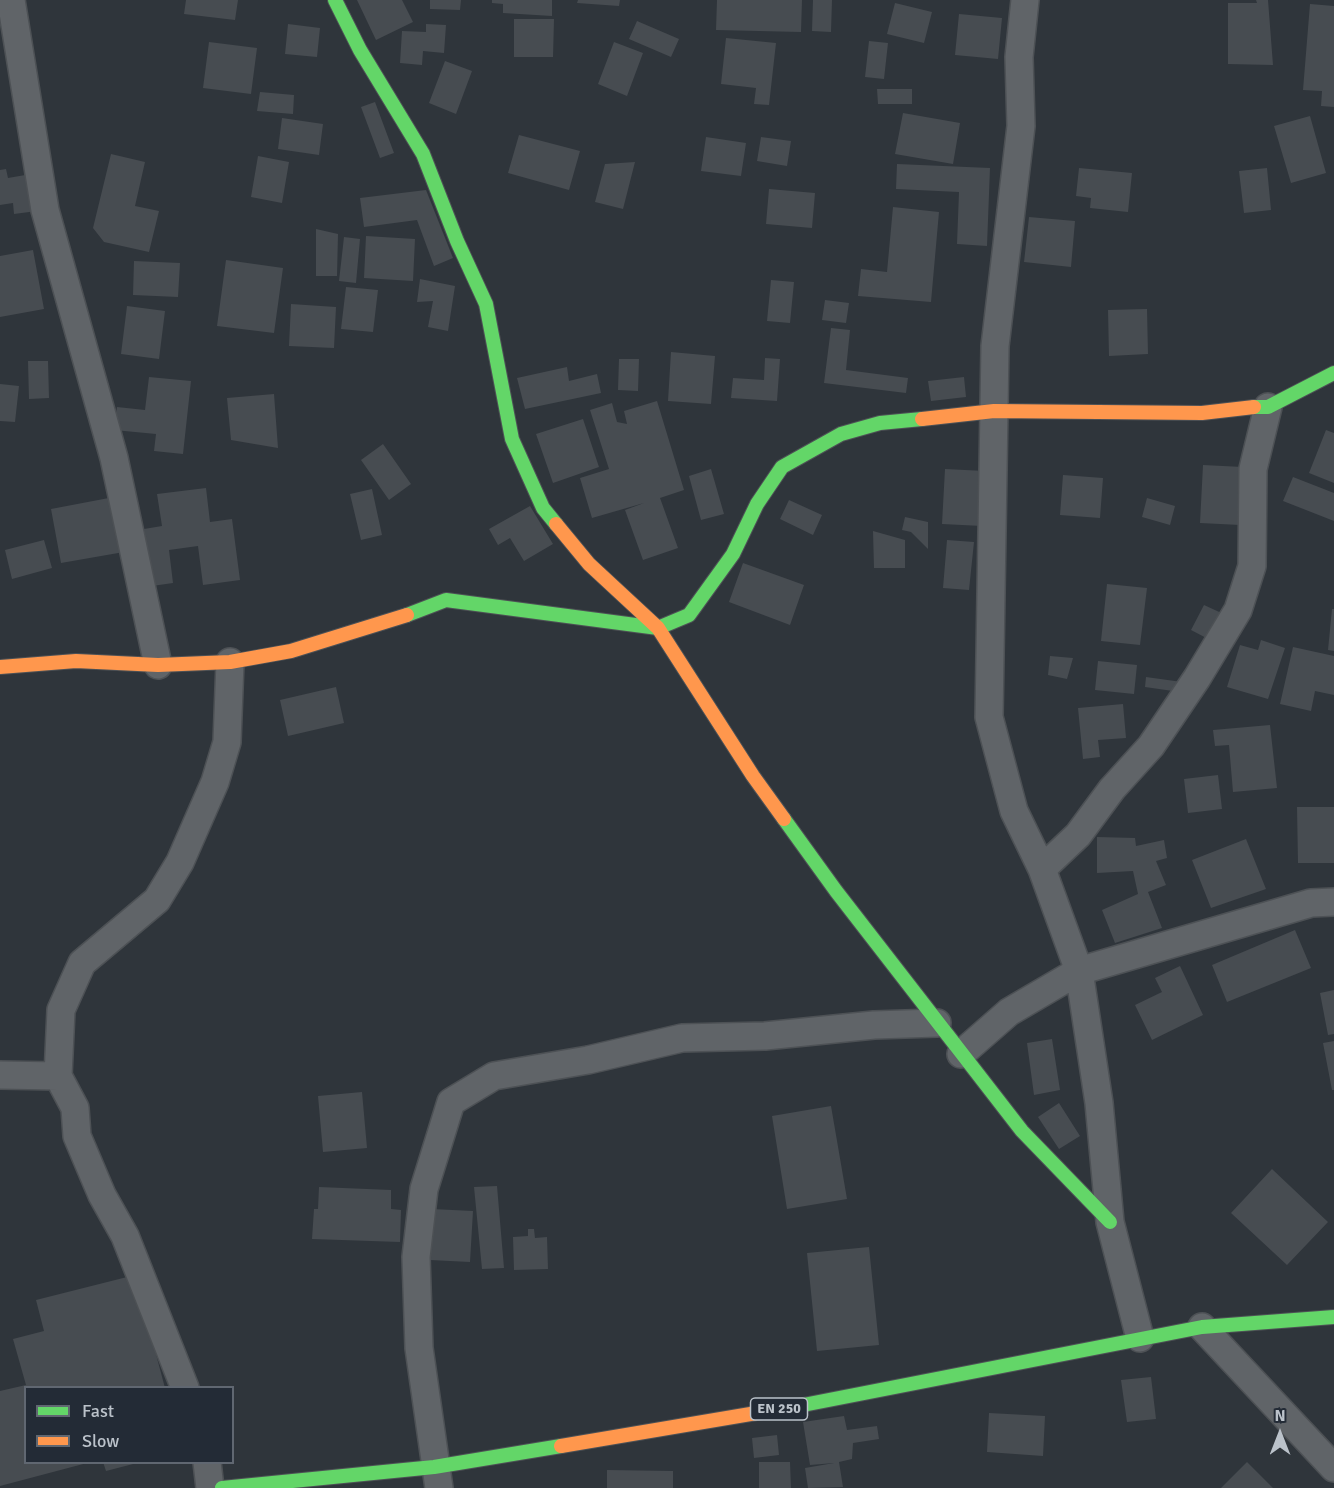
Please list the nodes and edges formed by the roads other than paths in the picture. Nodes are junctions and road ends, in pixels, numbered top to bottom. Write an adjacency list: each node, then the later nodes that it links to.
1 (10, 0): 9 (street)
2 (335, 0): 7 (street)
3 (1025, 0): 6 (street)
4 (1334, 373): 5 (street)
5 (1268, 407): 6 (street); 11 (street)
6 (994, 411): 7 (street); 11 (street)
7 (658, 628): 8 (street); 14 (street)
8 (230, 662): 9 (street); 17 (street)
9 (158, 665): 10 (street)
10 (0, 668)
11 (1042, 869): 13 (street)
12 (1334, 902): 13 (street)
13 (1079, 971): 15 (street); 18 (street)
14 (937, 1023): 15 (street); 25 (street)
15 (961, 1054): 18 (street)
16 (0, 1075): 17 (street)
17 (58, 1076): 22 (street)
18 (1110, 1222): 21 (street)
19 (1334, 1317): 20 (street, EN 250)
20 (1202, 1327): 21 (street, EN 250); 24 (street)
21 (1140, 1338): 25 (street, EN 250)
22 (184, 1386)
23 (207, 1464): 27 (street)
24 (1334, 1468)
25 (437, 1477): 26 (street, EN 250)
26 (339, 1482): 28 (street, EN 250)
27 (210, 1488)
28 (222, 1488)

